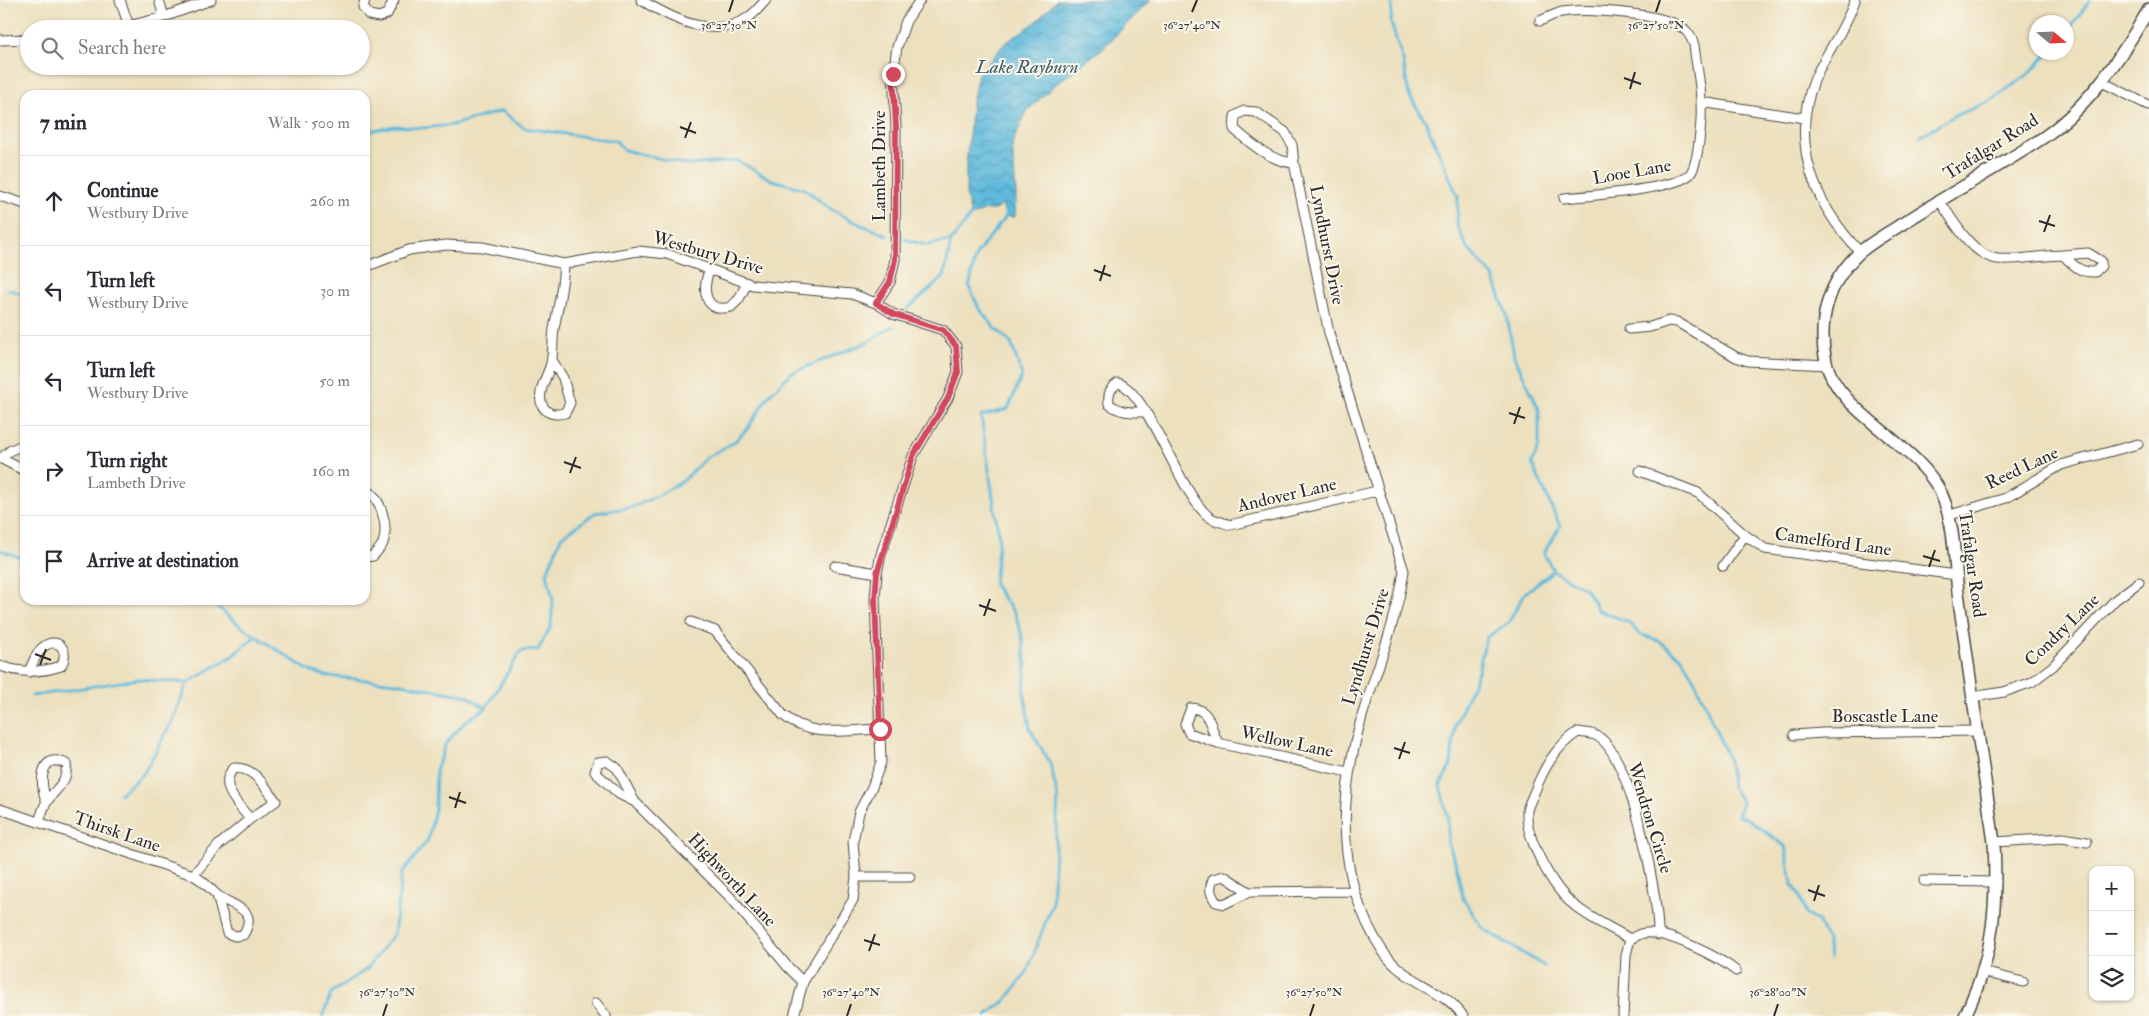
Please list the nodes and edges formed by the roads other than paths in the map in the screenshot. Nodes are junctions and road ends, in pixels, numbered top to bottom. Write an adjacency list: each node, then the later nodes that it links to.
1 (120, 0): 12 (street)
2 (159, 0): 11 (street)
3 (211, 0): 11 (street)
4 (365, 0): 5 (street)
5 (394, 0)
6 (641, 0): 7 (street)
7 (766, 0)
8 (920, 0): 32 (street, Lambeth Drive)
9 (1855, 0): 20 (street)
10 (2149, 10): 17 (street, Trafalgar Road)
11 (164, 17): 13 (street)
12 (127, 20)
13 (152, 20)
14 (1540, 21): 18 (street)
15 (20, 39): 16 (street)
16 (0, 40)
17 (2102, 82): 19 (street); 24 (street, Trafalgar Road)
18 (1702, 102): 20 (street); 23 (street, Looe Lane)
19 (2148, 105)
20 (1804, 118): 26 (street)
21 (1294, 163): 21 (street, Lyndhurst Drive); 42 (street, Lyndhurst Drive)
22 (0, 196): 25 (street)
23 (1564, 198)
24 (1939, 200): 26 (street, Trafalgar Road); 27 (street)
25 (20, 202)
26 (1860, 252): 35 (street, Trafalgar Road)
27 (2063, 255)
28 (564, 264): 29 (street, Westbury Drive); 30 (street, Westbury Drive); 34 (street)
29 (370, 265)
30 (709, 271): 31 (street, Westbury Drive); 31 (street)
31 (747, 283): 32 (street, Westbury Drive)
32 (876, 303): 49 (street, Westbury Drive)
33 (1629, 329): 35 (street)
34 (552, 360): 34 (street)
35 (1827, 365): 44 (street, Trafalgar Road)
36 (1146, 412): 42 (street, Andover Lane)
37 (2138, 444): 44 (street, Reed Lane)
38 (20, 446): 39 (street)
39 (1, 458): 40 (street)
40 (20, 468)
41 (1640, 471): 45 (street, Camelford Lane)
42 (1377, 490): 60 (street, Lyndhurst Drive)
43 (370, 494): 46 (street)
44 (1950, 515): 50 (street, Trafalgar Road)
45 (1744, 535): 48 (street); 50 (street, Camelford Lane)
46 (370, 556)
47 (835, 566): 49 (street)
48 (1723, 566)
49 (877, 573): 56 (street, Westbury Drive)
50 (1956, 576): 55 (street, Trafalgar Road)
51 (2139, 582): 55 (street, Condry Lane)
52 (691, 622): 56 (street)
53 (0, 666): 54 (street)
54 (29, 672)
55 (1972, 697): 57 (street, Trafalgar Road)
56 (880, 729): 69 (street, Westbury Drive)
57 (1977, 731): 58 (street, Boscastle Lane); 66 (street, Trafalgar Road)
58 (1794, 735)
59 (1218, 743): 60 (street, Wellow Lane)
60 (1348, 772): 73 (street, Lyndhurst Drive)
61 (47, 802): 65 (street)
62 (635, 802): 62 (street, Highworth Lane); 80 (street, Highworth Lane)
63 (0, 810): 65 (street, Thirsk Lane)
64 (250, 819): 64 (street); 68 (street)
65 (39, 822): 68 (street, Thirsk Lane)
66 (1994, 842): 67 (street); 72 (street, Trafalgar Road)
67 (2087, 842)
68 (193, 875): 75 (street, Thirsk Lane)
69 (856, 877): 70 (street); 80 (street, Westbury Drive)
70 (910, 877)
71 (1924, 881): 72 (street)
72 (1996, 882): 79 (street, Trafalgar Road)
73 (1352, 890): 74 (street); 85 (street, Lyndhurst Drive)
74 (1249, 892)
75 (218, 895): 75 (street, Thirsk Lane)
76 (1658, 935): 77 (street); 77 (street, Wendron Circle); 78 (street)
77 (1630, 939): 86 (street)
78 (1736, 971)
79 (1983, 972): 81 (street); 87 (street, Trafalgar Road)
80 (802, 982): 84 (street, Westbury Drive)
81 (2022, 982)
82 (596, 1003): 83 (street)
83 (606, 1016)
84 (794, 1016)
85 (1463, 1016)
86 (1623, 1016)
87 (1965, 1016)

